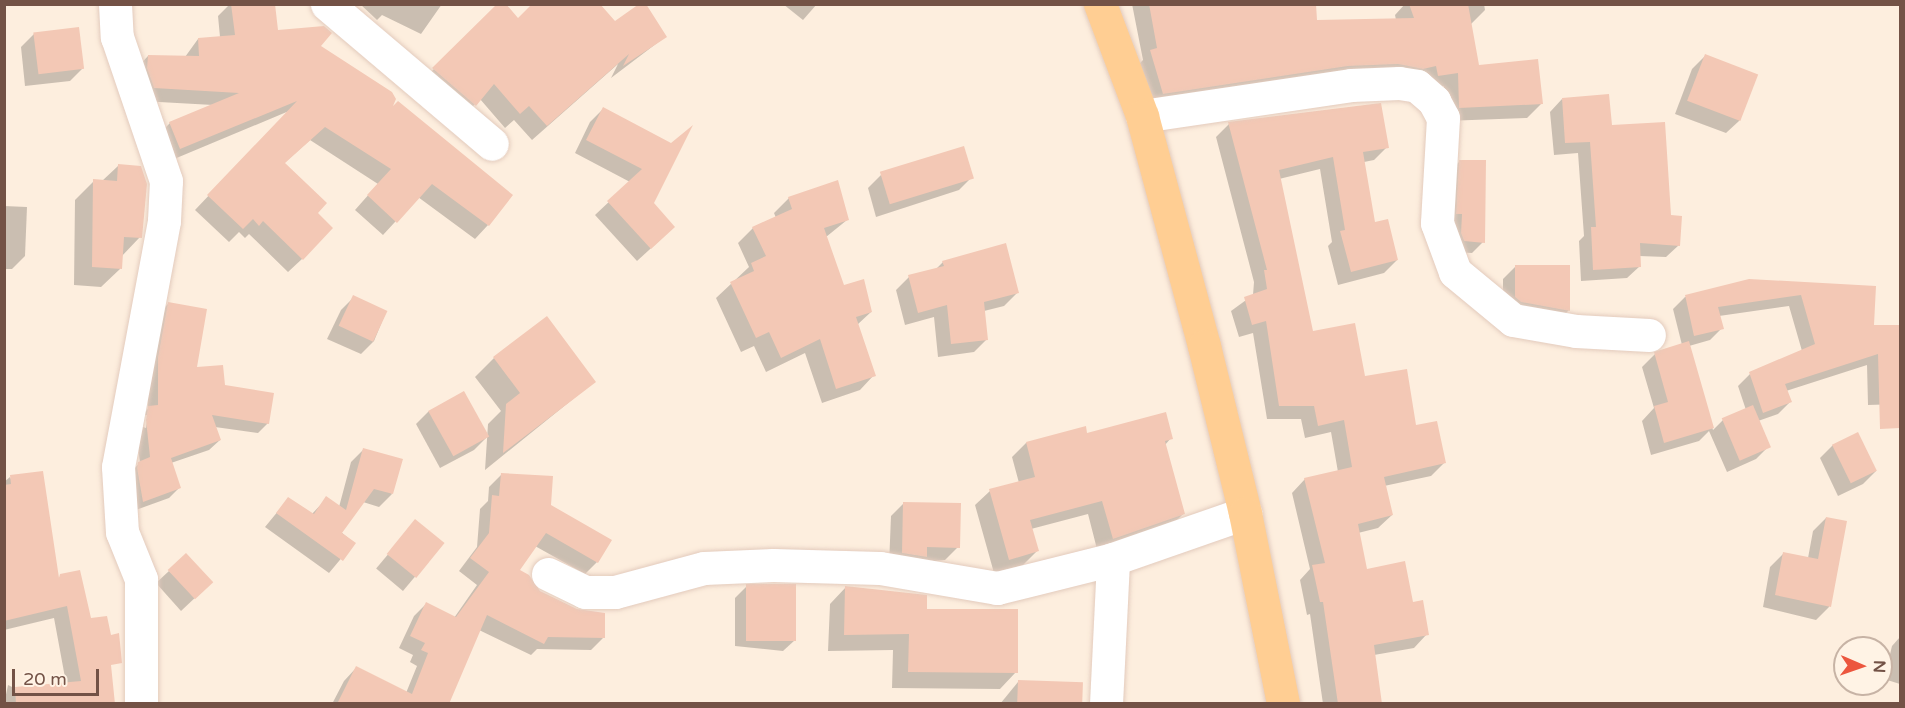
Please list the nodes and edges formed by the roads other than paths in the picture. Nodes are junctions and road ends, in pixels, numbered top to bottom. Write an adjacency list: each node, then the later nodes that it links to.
1 (115, 4): 10 (street)
2 (327, 4): 5 (street)
3 (1100, 4): 4 (main road)
4 (1142, 116): 6 (street); 7 (main road)
5 (492, 144)
6 (1648, 335)
7 (1245, 513): 8 (street); 12 (main road)
8 (1113, 559): 9 (street); 11 (street)
9 (548, 574)
10 (141, 704)
11 (1106, 704)
12 (1283, 704)

